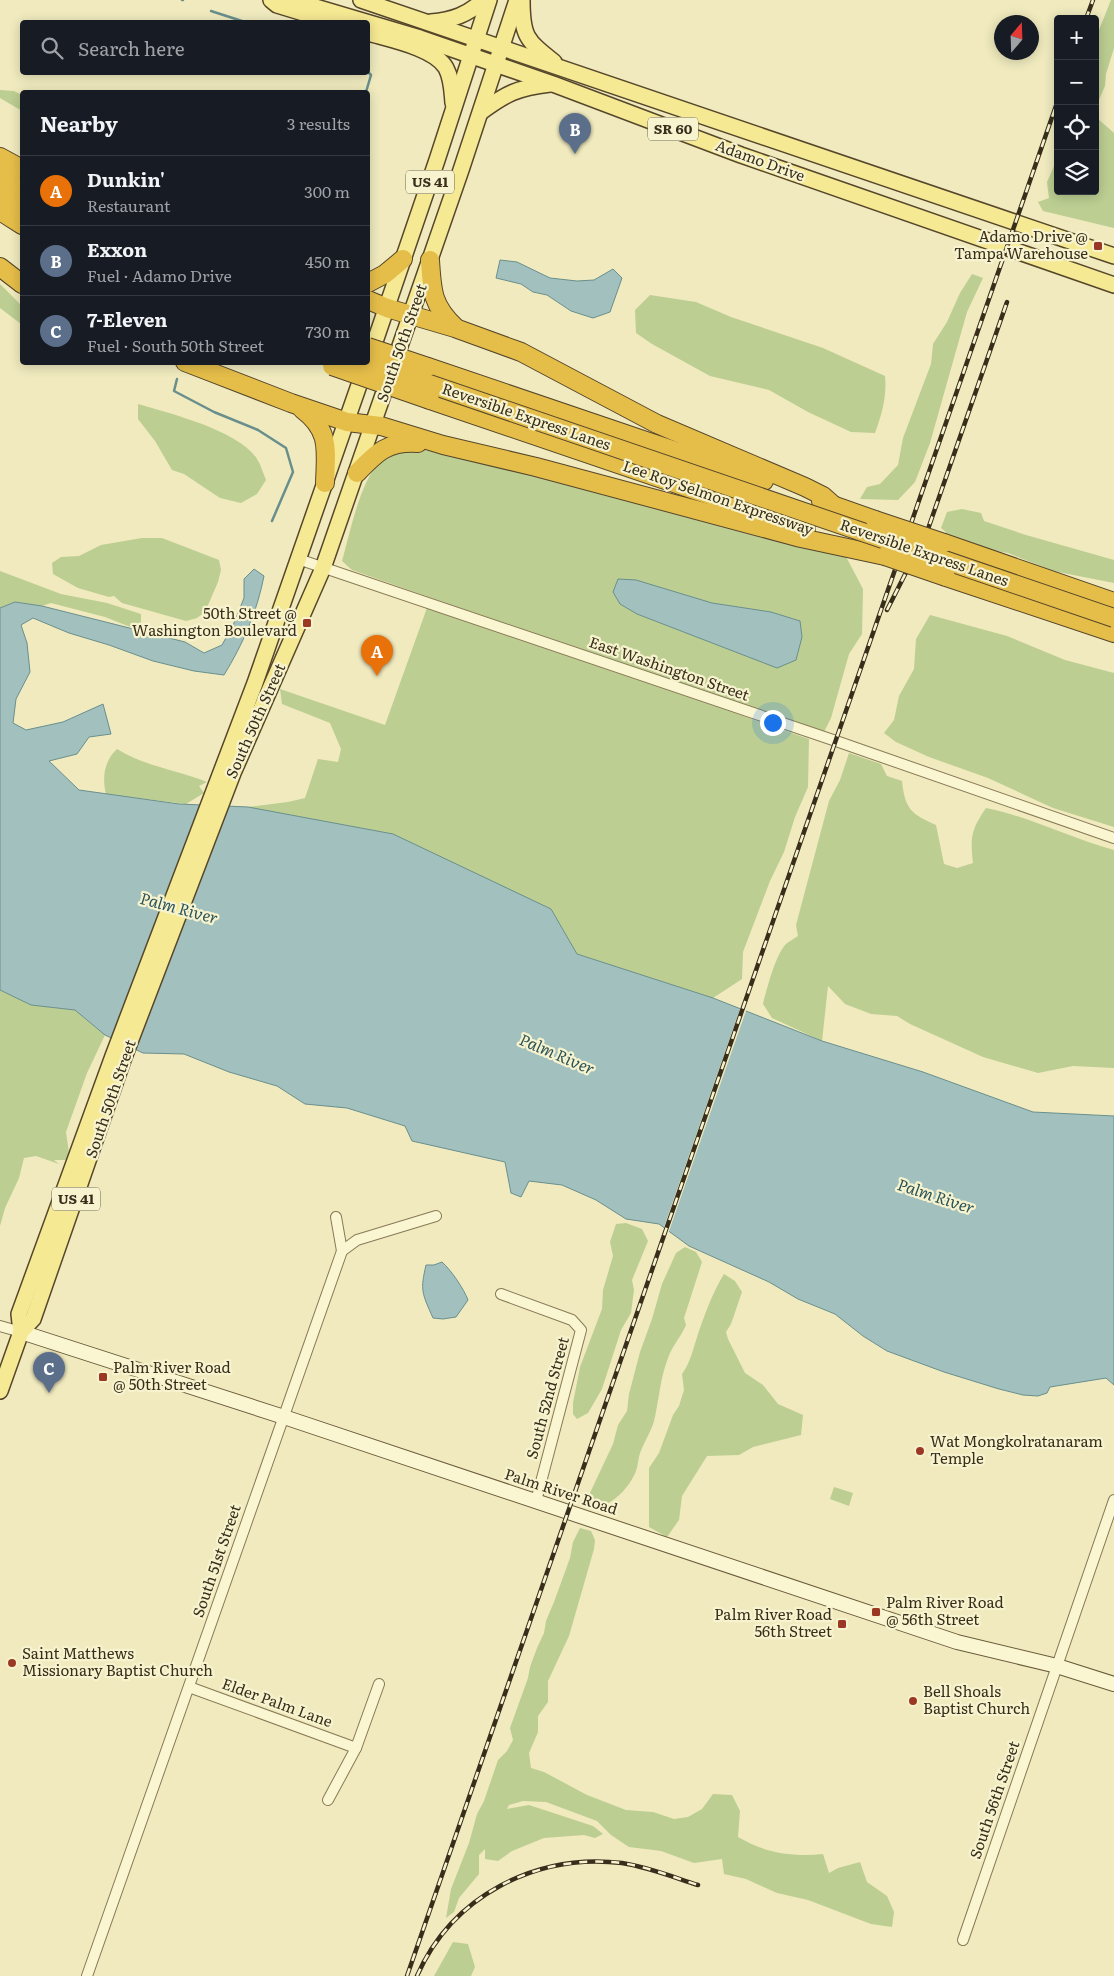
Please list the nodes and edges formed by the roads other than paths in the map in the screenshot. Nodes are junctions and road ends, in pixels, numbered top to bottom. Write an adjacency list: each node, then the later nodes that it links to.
1 (271, 0): 8 (main road)
2 (292, 0): 9 (main road, Adamo Drive / SR 60)
3 (361, 0): 11 (main road, Adamo Drive / SR 60)
4 (483, 0): 11 (main road)
5 (489, 0): 13 (main road, US 41)
6 (517, 0): 14 (main road, US 41)
7 (522, 0): 17 (main road)
8 (326, 20)
9 (362, 20)
10 (370, 22): 15 (main road, Adamo Drive / SR 60)
11 (426, 22): 13 (main road, Adamo Drive / SR 60)
12 (370, 34): 19 (main road)
13 (477, 40): 14 (main road, Adamo Drive / SR 60); 15 (main road, South 50th Street / US 41)
14 (502, 48): 16 (main road, South 50th Street / US 41); 17 (main road, Adamo Drive / SR 60)
15 (472, 56): 16 (main road, Adamo Drive / SR 60); 19 (main road, South 50th Street / US 41)
16 (497, 64): 18 (main road, Adamo Drive / SR 60); 20 (main road, South 50th Street / US 41)
17 (563, 69): 22 (main road, Adamo Drive / SR 60)
18 (553, 84): 20 (main road); 25 (main road, Adamo Drive / SR 60)
19 (453, 111): 32 (main road, South 50th Street / US 41)
20 (481, 112): 33 (main road, South 50th Street / US 41)
21 (0, 157): 23 (highway)
22 (832, 160): 25 (main road); 31 (main road, Adamo Drive / SR 60)
23 (20, 168)
24 (0, 175): 26 (highway)
25 (824, 185): 37 (main road, Adamo Drive / SR 60)
26 (20, 189)
27 (0, 193): 28 (highway)
28 (20, 207)
29 (0, 211): 30 (highway)
30 (20, 225)
31 (1114, 256)
32 (403, 259): 36 (highway); 39 (main road, South 50th Street / US 41)
33 (430, 260): 40 (main road, South 50th Street / US 41); 41 (highway)
34 (0, 267): 35 (highway)
35 (20, 282)
36 (370, 282)
37 (1114, 285)
38 (370, 301): 39 (highway)
39 (386, 308): 40 (highway); 43 (main road, South 50th Street / US 41)
40 (412, 315): 41 (highway); 50 (main road, South 50th Street / US 41)
41 (455, 328): 54 (highway)
42 (370, 348): 54 (highway, Lee Roy Selmon Expressway, bridge)
43 (370, 353)
44 (370, 363): 59 (highway, Reversible Express Lanes, bridge)
45 (193, 365): 48 (highway)
46 (330, 365): 55 (highway, Lee Roy Selmon Expressway, bridge)
47 (366, 365): 49 (main road, South 50th Street / US 41)
48 (291, 403): 49 (highway); 53 (highway)
49 (347, 422): 50 (highway); 53 (main road, South 50th Street / US 41)
50 (374, 425): 51 (highway); 52 (main road, South 50th Street / US 41)
51 (443, 445): 52 (highway); 55 (highway)
52 (357, 473): 57 (main road, South 50th Street / US 41)
53 (325, 483): 56 (main road, South 50th Street / US 41)
54 (832, 504): 58 (highway, Lee Roy Selmon Expressway, bridge)
55 (865, 550): 60 (highway, Lee Roy Selmon Expressway, bridge)
56 (298, 559): 57 (street, East Washington Street); 61 (main road, South 50th Street / US 41)
57 (323, 568): 61 (main road, South 50th Street / US 41); 62 (street, East Washington Street)
58 (1114, 602)
59 (1114, 618)
60 (1114, 633)
61 (228, 771): 68 (main road, South 50th Street / US 41)
62 (1114, 838)
63 (436, 1216): 65 (street)
64 (336, 1217): 65 (street)
65 (342, 1251): 70 (street, South 51st Street)
66 (501, 1294): 72 (street, South 52nd Street)
67 (0, 1326): 68 (street, Palm River Road)
68 (20, 1332): 69 (main road, South 50th Street / US 41); 70 (street, Palm River Road)
69 (0, 1391)
70 (284, 1417): 72 (street, Palm River Road); 76 (street, South 51st Street)
71 (1114, 1500): 73 (street, South 56th Street)
72 (536, 1501): 73 (street, Palm River Road)
73 (1057, 1666): 75 (street, Palm River Road); 79 (street, South 56th Street)
74 (379, 1684): 77 (street)
75 (1114, 1684)
76 (189, 1687): 77 (street, Elder Palm Lane); 80 (street, South 51st Street)
77 (356, 1748): 78 (street)
78 (328, 1800)
79 (963, 1940)
80 (87, 1976)

